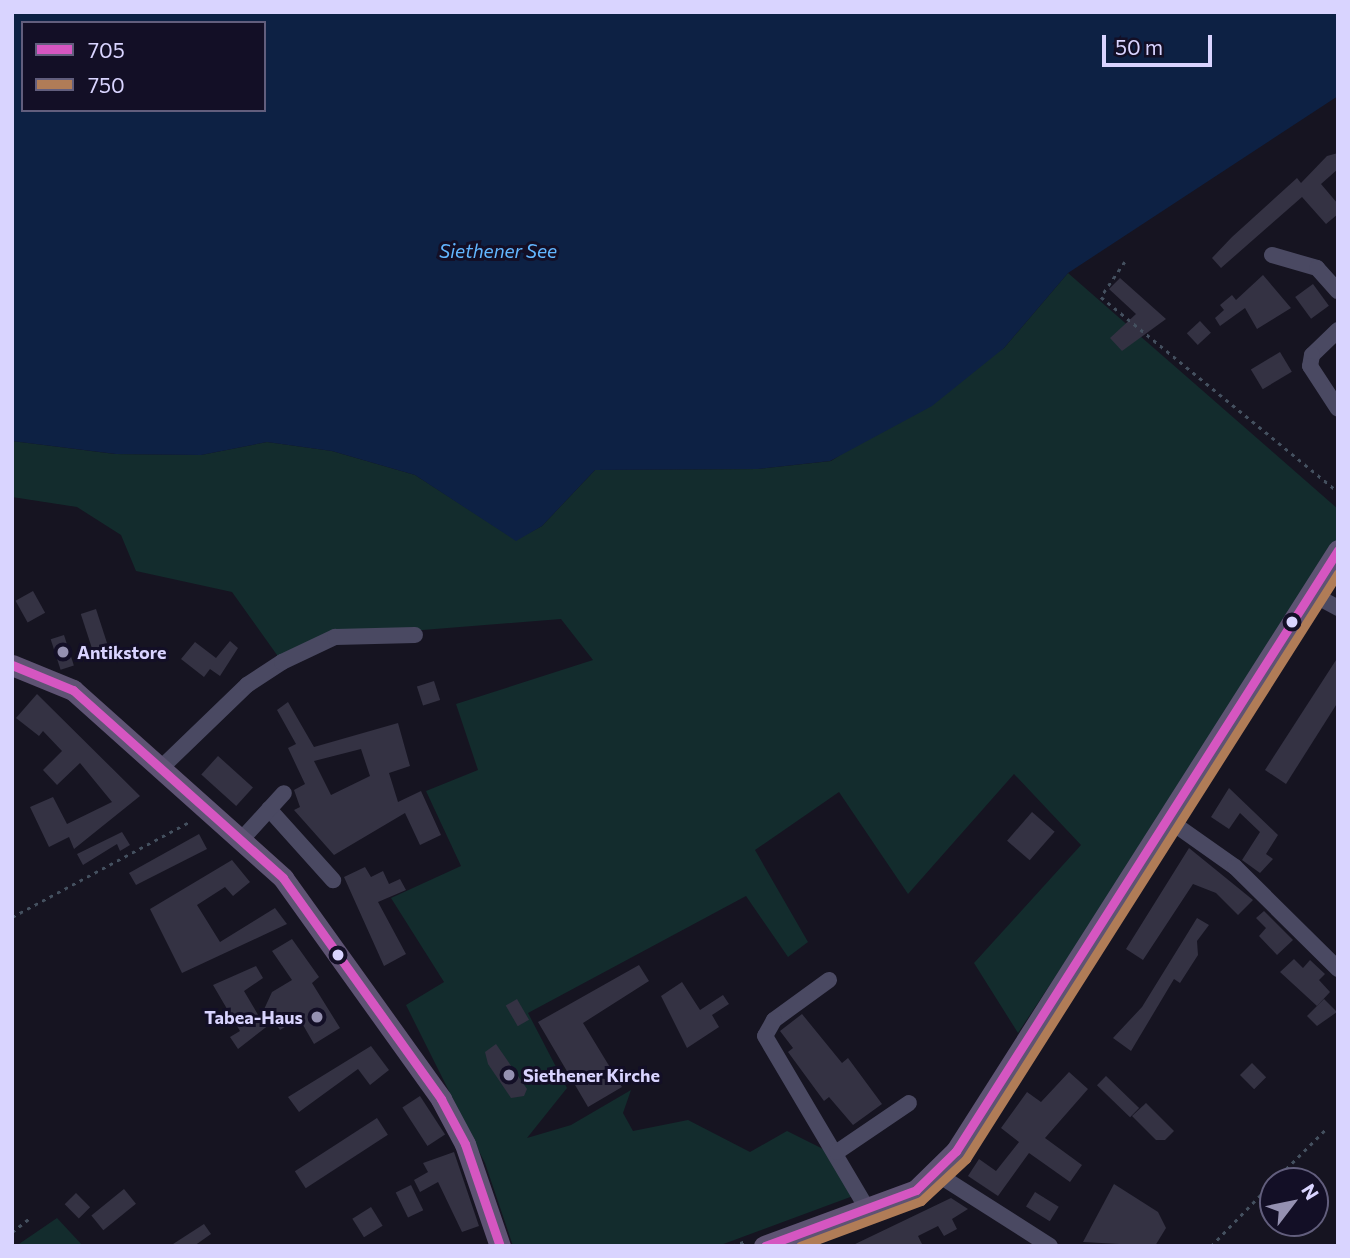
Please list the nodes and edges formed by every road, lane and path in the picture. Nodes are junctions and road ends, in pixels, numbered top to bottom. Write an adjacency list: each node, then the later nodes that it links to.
1 (1272, 255): 3 (street)
2 (1125, 262): 6 (path)
3 (1338, 291)
4 (1338, 330): 5 (street)
5 (1338, 409)
6 (1338, 492)
7 (1338, 550): 8 (main road)
8 (1312, 594): 9 (street); 16 (main road)
9 (1338, 608)
10 (415, 635): 12 (street)
11 (12, 666): 12 (main road)
12 (161, 768): 14 (main road)
13 (284, 793): 15 (street)
14 (205, 807): 17 (main road); 19 (path)
15 (269, 809): 17 (street); 18 (street)
16 (1167, 818): 20 (street); 26 (main road)
17 (242, 839): 31 (main road)
18 (334, 880)
19 (12, 917)
20 (1338, 969)
21 (829, 980): 24 (street)
22 (909, 1103): 24 (street)
23 (1325, 1130): 25 (path)
24 (837, 1152): 28 (street)
25 (1287, 1167)
26 (937, 1174): 28 (main road); 33 (street)
27 (1259, 1196): 34 (path)
28 (868, 1210): 32 (main road)
29 (30, 1218): 30 (path)
30 (12, 1232)
31 (500, 1246)
32 (764, 1246)
33 (1050, 1246)
34 (1211, 1246)

